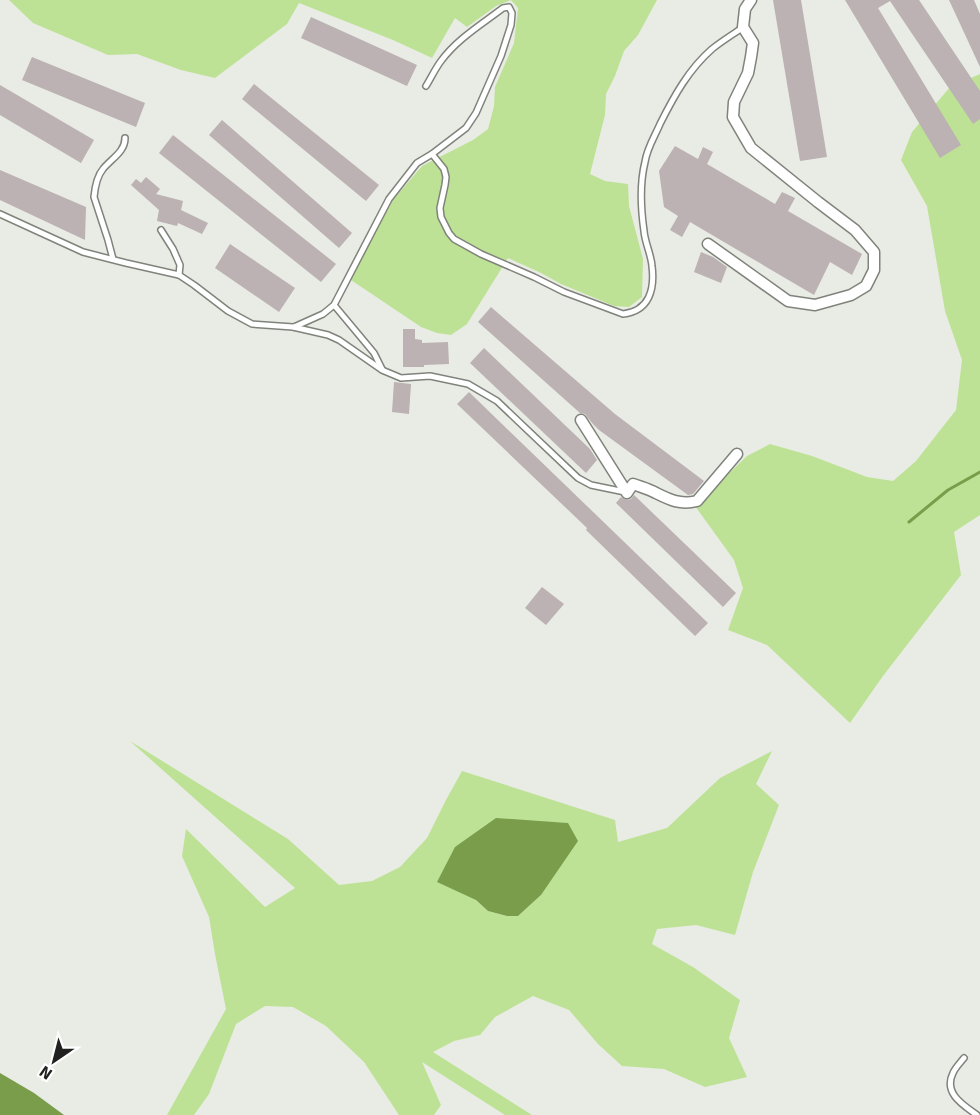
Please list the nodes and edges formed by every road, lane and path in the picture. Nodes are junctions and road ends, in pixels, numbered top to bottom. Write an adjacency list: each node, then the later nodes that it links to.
1 (751, 0): 2 (street)
2 (743, 27): 5 (lane); 8 (street)
3 (426, 86): 5 (lane)
4 (125, 138): 9 (lane)
5 (432, 154): 11 (lane)
6 (0, 214): 9 (lane)
7 (161, 230): 10 (lane)
8 (708, 243)
9 (113, 259): 10 (lane)
10 (179, 275): 12 (lane)
11 (334, 304): 12 (lane); 13 (lane)
12 (293, 327): 13 (lane)
13 (382, 370): 16 (lane)
14 (582, 420): 16 (street)
15 (737, 454): 16 (street)
16 (627, 493)
17 (964, 1058): 18 (lane)
18 (977, 1115)

